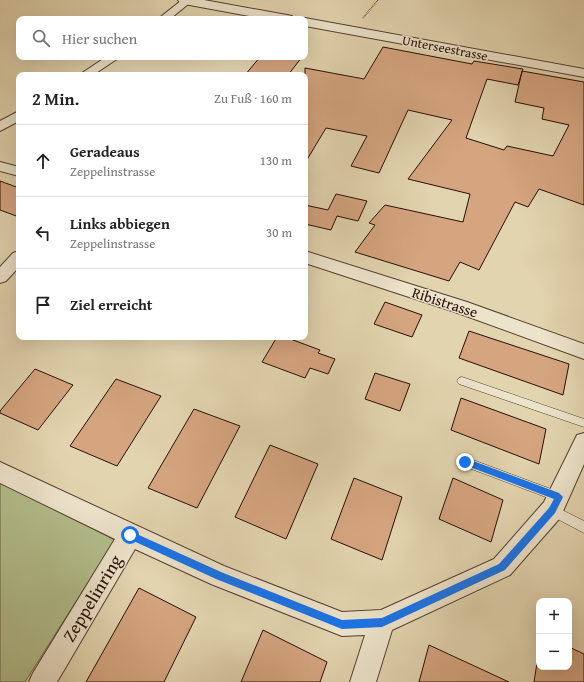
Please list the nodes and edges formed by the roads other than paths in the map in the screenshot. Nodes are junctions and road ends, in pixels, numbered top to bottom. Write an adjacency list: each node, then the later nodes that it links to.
1 (186, 0): 2 (street); 3 (street)
2 (167, 16)
3 (271, 16)
4 (308, 23): 7 (street, Unterseestrasse)
5 (109, 60): 6 (street)
6 (90, 72)
7 (584, 73)
8 (16, 117): 9 (street)
9 (0, 127)
10 (0, 166): 11 (street)
11 (16, 171)
12 (308, 258): 15 (street, Ribistrasse)
13 (16, 260): 14 (street)
14 (0, 277)
15 (584, 352)
16 (462, 381): 17 (lane)
17 (584, 422)
18 (584, 442): 21 (street)
19 (465, 462): 21 (lane)
20 (0, 472): 23 (street)
21 (556, 504): 22 (lane); 24 (street)
22 (584, 527)
23 (130, 535): 24 (street); 25 (street, Zeppelinring)
24 (382, 622): 26 (street)
25 (42, 682)
26 (363, 682)

